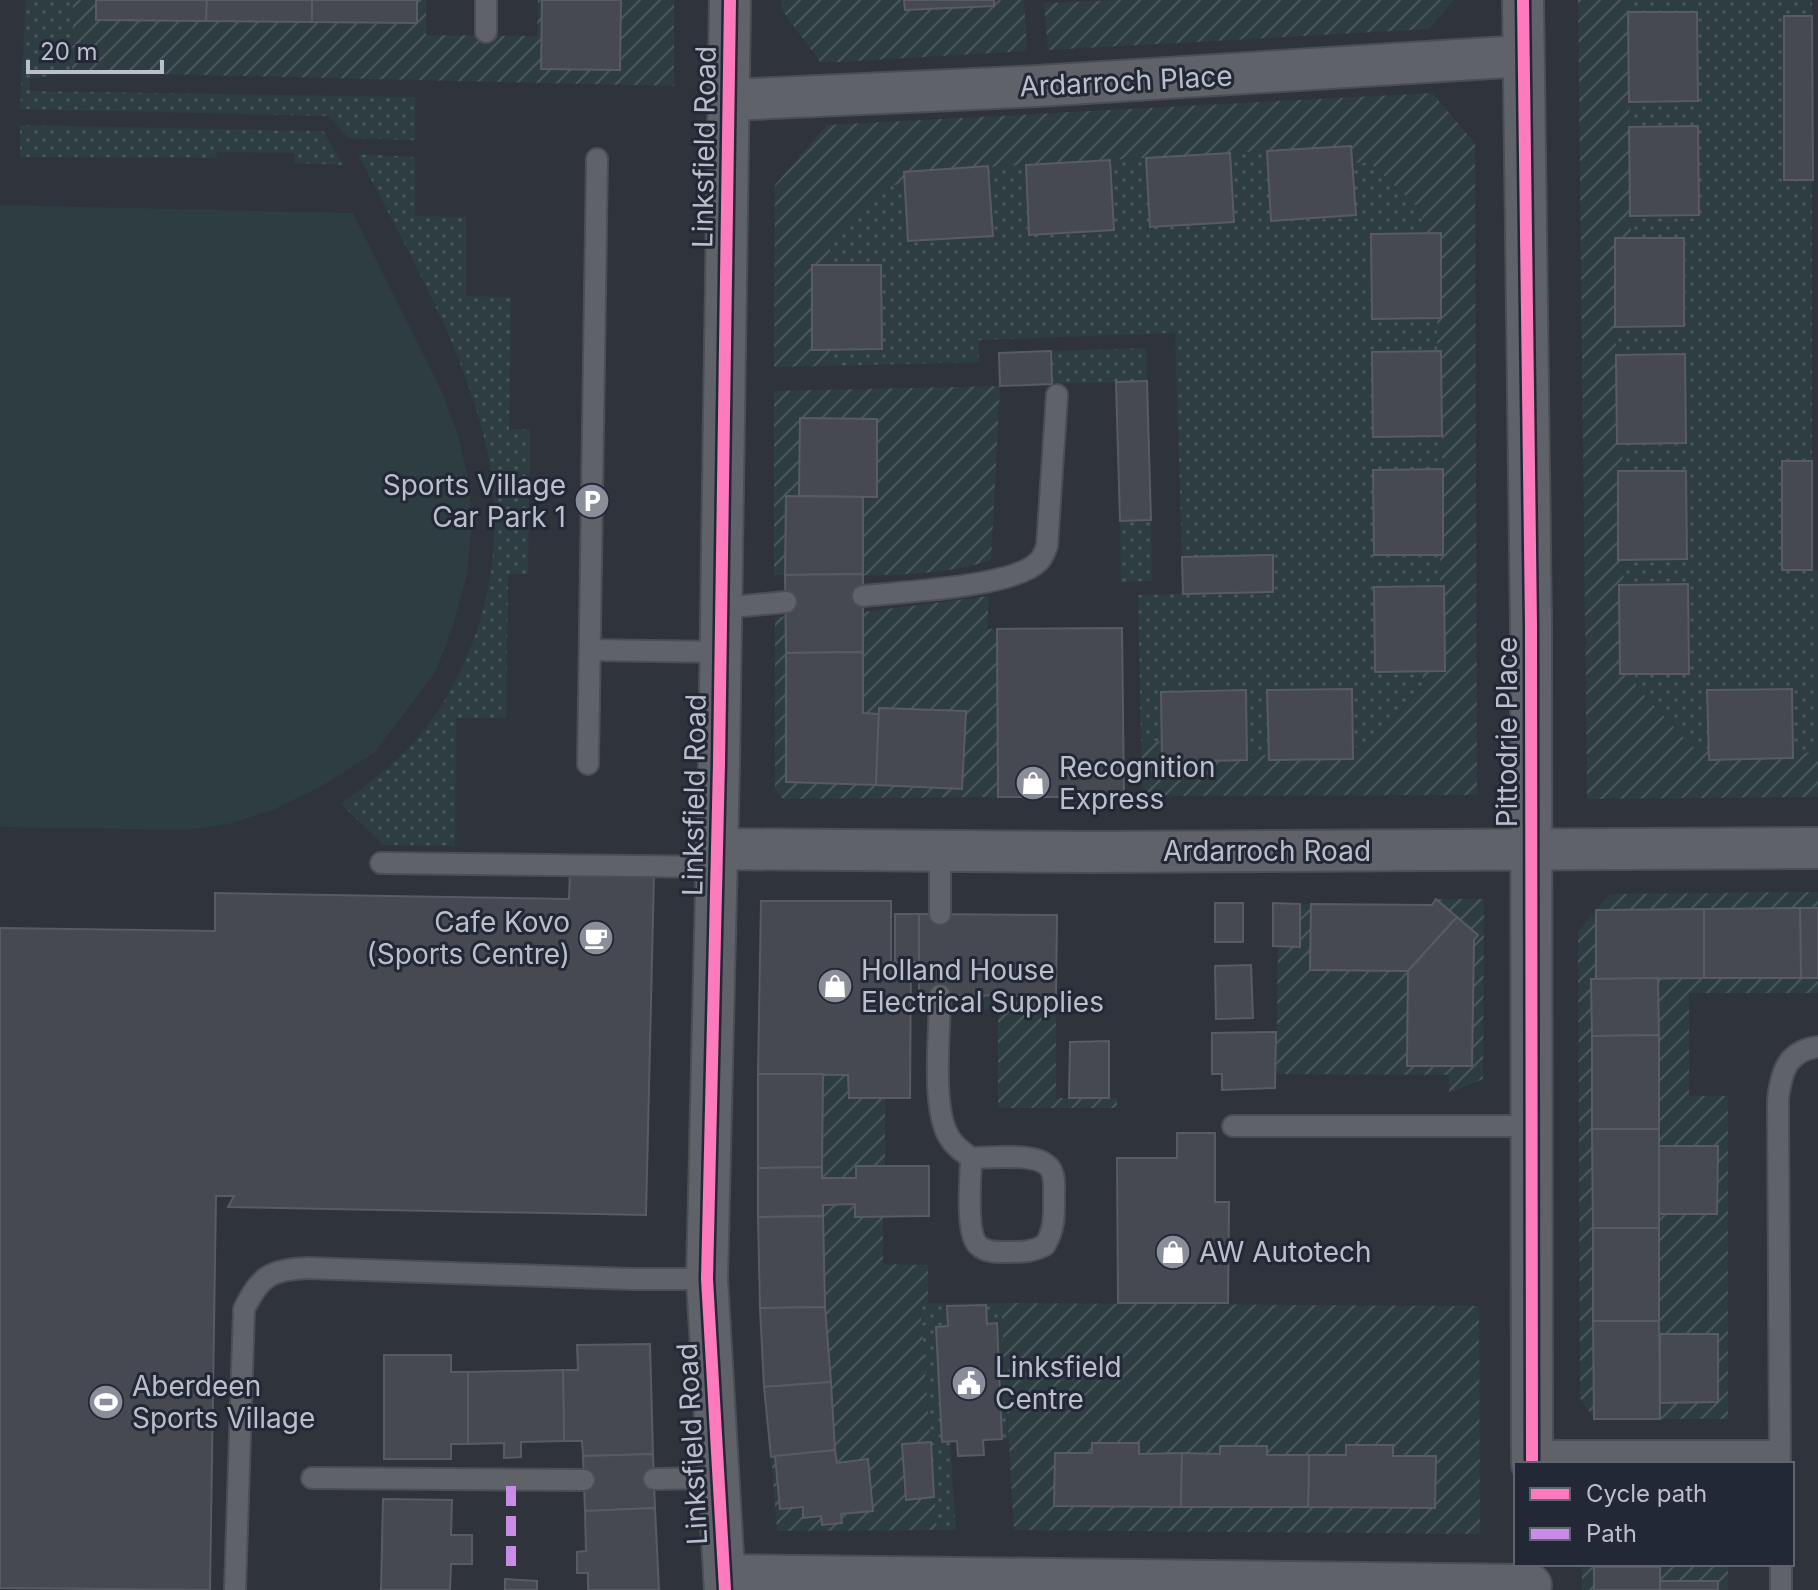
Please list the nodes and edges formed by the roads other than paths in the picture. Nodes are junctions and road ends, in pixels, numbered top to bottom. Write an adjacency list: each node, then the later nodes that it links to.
1 (486, 0): 4 (lane)
2 (730, 0): 6 (street, Linksfield Road)
3 (1523, 0): 5 (street, Pittodrie Place)
4 (486, 32)
5 (1523, 56): 6 (street, Ardarroch Place); 16 (street, Pittodrie Place)
6 (729, 100): 11 (street, Linksfield Road)
7 (597, 159): 12 (lane)
8 (1057, 395): 9 (lane)
9 (863, 596)
10 (786, 602): 11 (lane)
11 (721, 608): 13 (street, Linksfield Road)
12 (590, 650): 13 (lane); 14 (lane)
13 (720, 652): 18 (street, Linksfield Road)
14 (588, 764)
15 (1818, 848): 16 (street, Ardarroch Road)
16 (1531, 849): 17 (street, Ardarroch Road); 24 (street, Pittodrie Place)
17 (940, 851): 18 (street, Ardarroch Road); 20 (lane)
18 (717, 858): 19 (lane); 26 (street, Linksfield Road)
19 (381, 863)
20 (940, 914)
21 (940, 995): 25 (lane)
22 (1818, 1047): 28 (lane)
23 (1233, 1126): 24 (lane)
24 (1531, 1126): 27 (street, Pittodrie Place)
25 (971, 1158): 25 (lane)
26 (707, 1279): 30 (street, Linksfield Road); 36 (lane)
27 (1532, 1457): 28 (lane)
28 (1780, 1457)
29 (312, 1478): 32 (lane)
30 (717, 1478): 31 (lane); 35 (street, Linksfield Road)
31 (654, 1479)
32 (584, 1480)
33 (1781, 1566): 37 (lane)
34 (1531, 1580): 35 (street)
35 (724, 1582)
36 (235, 1590)
37 (1781, 1590)

